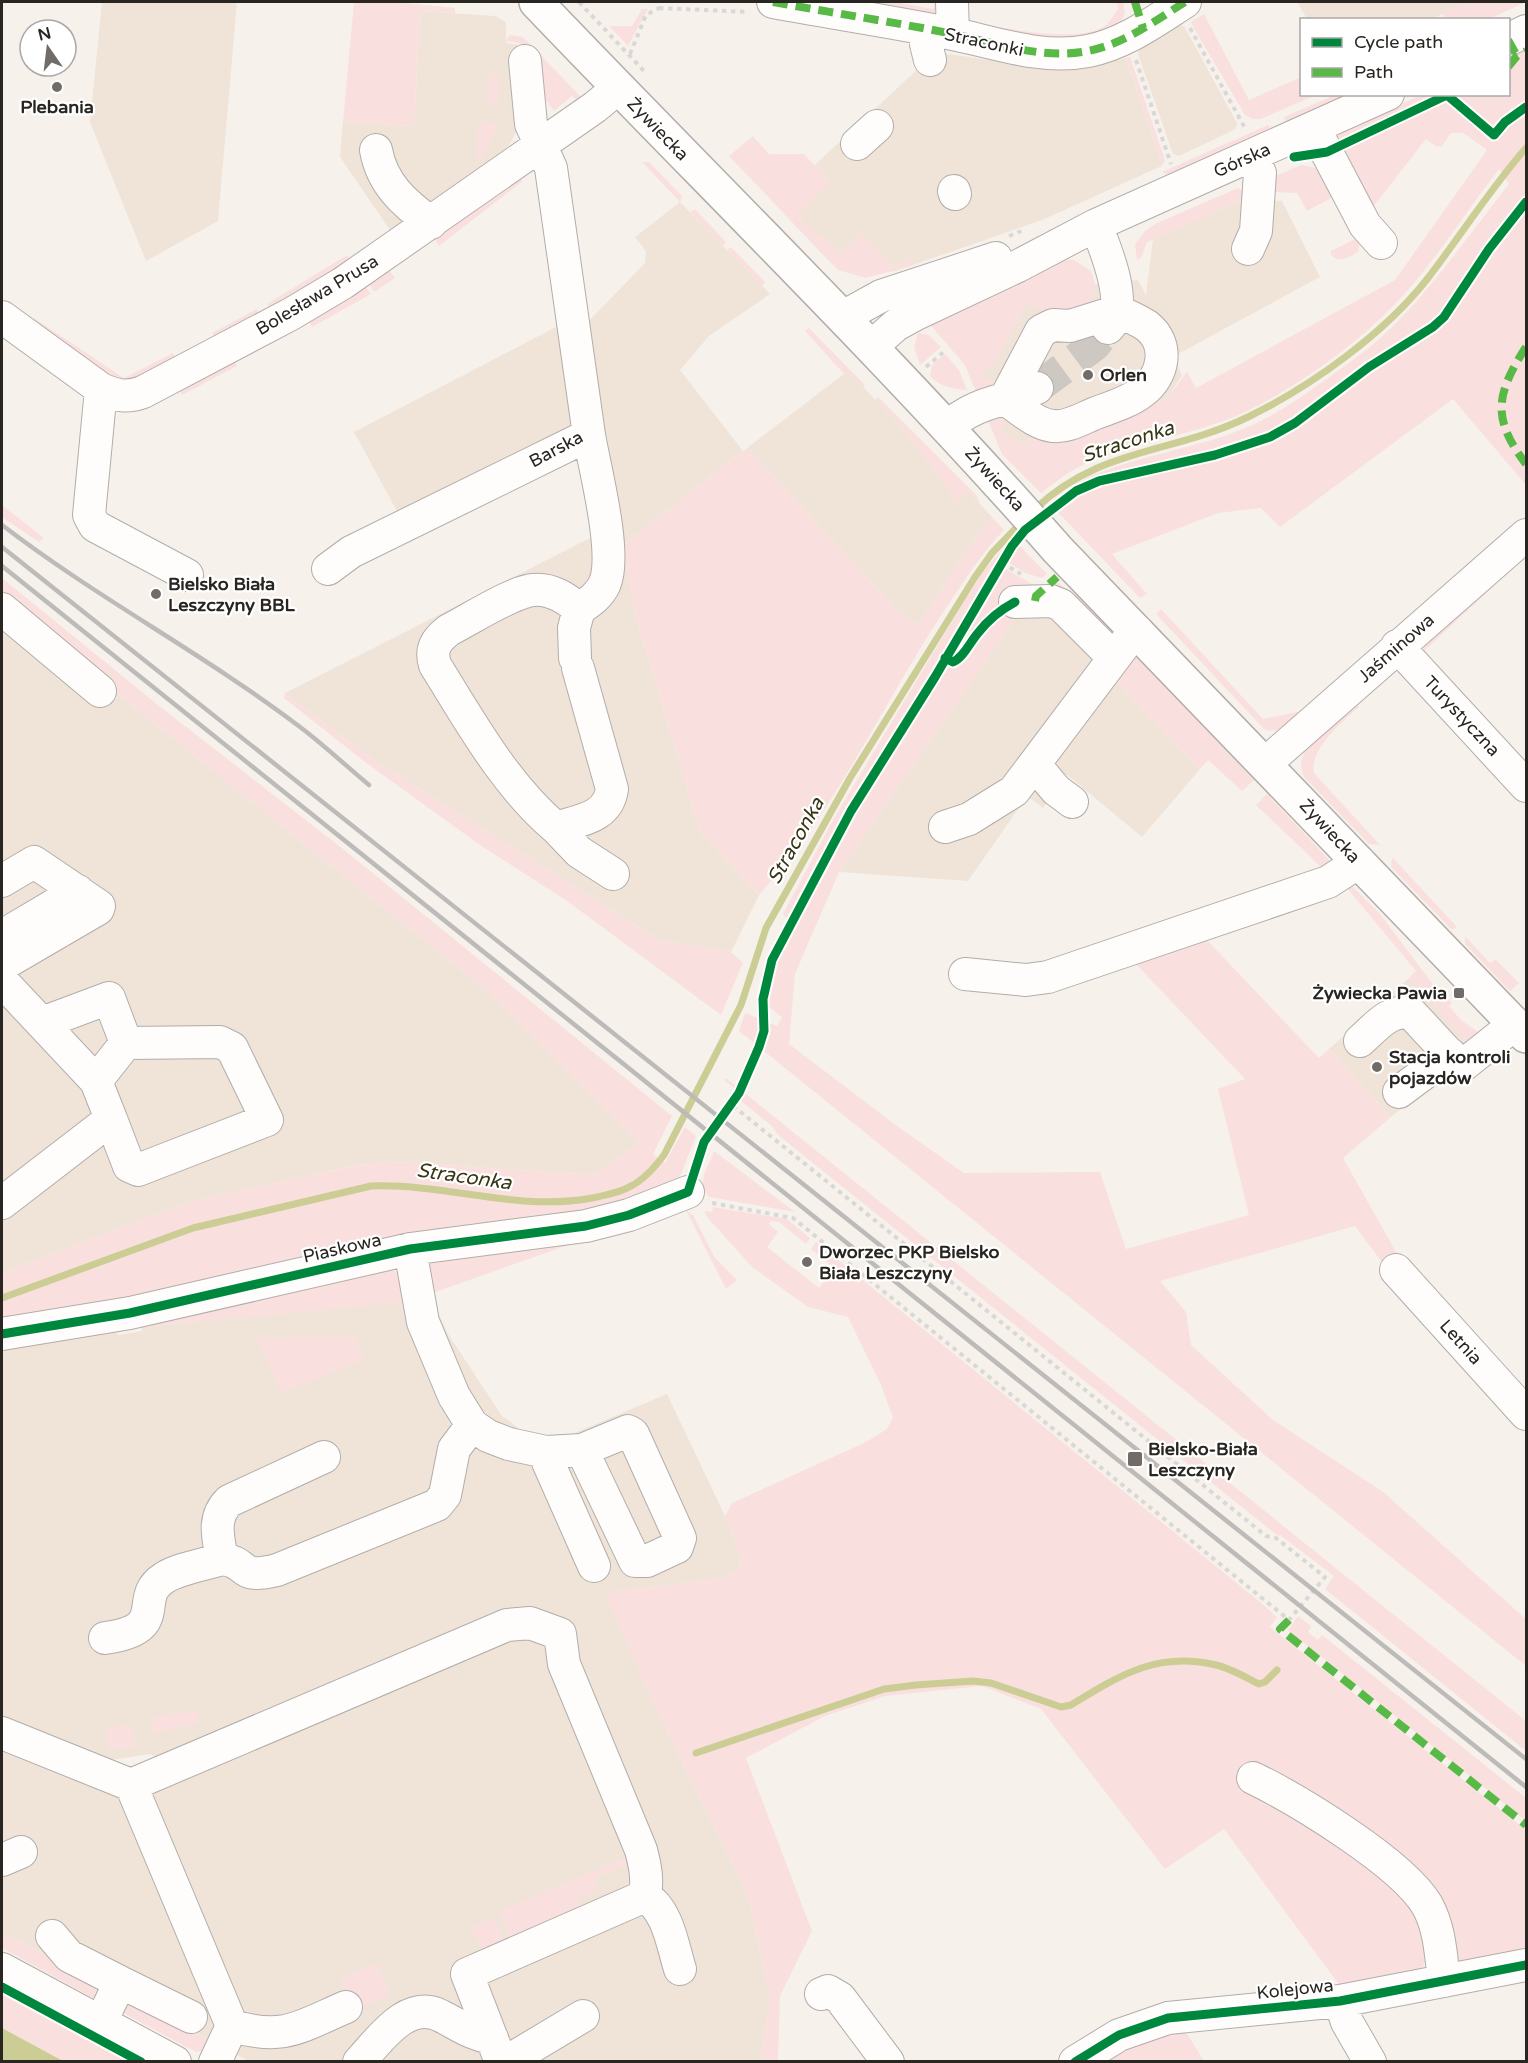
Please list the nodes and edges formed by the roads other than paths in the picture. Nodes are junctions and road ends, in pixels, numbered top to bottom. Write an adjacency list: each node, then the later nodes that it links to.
1 (536, 2): 11 (main road, Żywiecka)
2 (773, 2): 5 (street, Straconki)
3 (952, 2): 9 (street)
4 (1181, 4): 6 (street, Straconki)
5 (851, 9): 9 (street, Straconki)
6 (1135, 22): 9 (street, Straconki)
7 (1527, 32): 8 (street)
8 (1510, 40)
9 (937, 42)
10 (525, 61): 15 (street, Barska)
11 (618, 88): 15 (street, Bolesława Prusa); 22 (main road, Żywiecka)
12 (1384, 96): 13 (street, Górska)
13 (1314, 128): 14 (street, Górska); 19 (street)
14 (1247, 137): 18 (street, Górska); 20 (street)
15 (541, 144): 17 (street, Bolesława Prusa); 29 (street, Barska)
16 (376, 150): 17 (street)
17 (431, 223): 26 (street, Bolesława Prusa)
18 (1096, 225): 22 (street, Górska); 23 (street); 24 (street, Górska)
19 (1381, 243)
20 (1248, 249)
21 (2, 317): 26 (street, Bolesława Prusa)
22 (843, 317): 24 (main road, Żywiecka)
23 (1113, 320): 27 (street); 27 (street)
24 (872, 347): 28 (main road, Żywiecka)
25 (1037, 388): 27 (street)
26 (101, 389): 32 (street)
27 (1005, 399): 28 (street)
28 (947, 428): 36 (main road, Żywiecka)
29 (589, 435): 31 (street, Barska); 35 (street)
30 (1527, 535): 37 (street, Jaśminowa)
31 (328, 569)
32 (187, 575)
33 (1017, 587): 38 (street)
34 (2, 609): 39 (street)
35 (579, 609): 44 (street); 44 (street)
36 (1137, 631): 38 (street); 40 (main road, Żywiecka)
37 (1397, 646): 40 (street, Jaśminowa); 42 (street, Turystyczna)
38 (1111, 670): 41 (street)
39 (100, 691)
40 (1266, 764): 46 (main road, Żywiecka)
41 (1035, 765): 43 (street); 45 (street)
42 (1527, 786)
43 (1072, 802)
44 (556, 828): 47 (street)
45 (945, 828)
46 (1359, 862): 52 (street); 55 (main road, Żywiecka)
47 (613, 874)
48 (2, 881): 49 (street)
49 (78, 891): 50 (street); 51 (street)
50 (2, 936)
51 (2, 965)
52 (965, 974)
53 (2, 981): 54 (street)
54 (42, 1023): 57 (street); 59 (street)
55 (1521, 1030): 58 (street)
56 (1360, 1041): 58 (street)
57 (126, 1043): 59 (street); 61 (street)
58 (1450, 1054): 60 (street)
59 (96, 1081): 61 (street)
60 (1399, 1092)
61 (111, 1119): 63 (street)
62 (694, 1196): 64 (street, Piaskowa)
63 (2, 1203)
64 (410, 1249): 66 (street, Piaskowa); 68 (street)
65 (1396, 1270): 67 (street, Letnia)
66 (2, 1334)
67 (1527, 1414)
68 (472, 1425): 70 (street); 72 (street)
69 (582, 1450): 70 (street)
70 (546, 1452): 73 (street)
71 (324, 1457): 72 (street)
72 (222, 1559): 74 (street)
73 (594, 1566)
74 (105, 1638)
75 (2, 1733): 77 (street)
76 (1253, 1778): 83 (street)
77 (131, 1785): 78 (street); 91 (street)
78 (645, 1896): 81 (street); 92 (street)
79 (52, 1936): 84 (street)
80 (1527, 1965): 83 (street, Kolejowa)
81 (680, 1969)
82 (2, 1970): 90 (street)
83 (1444, 1981): 86 (street, Kolejowa)
84 (120, 1982): 89 (street); 90 (street)
85 (821, 1994): 96 (street)
86 (1340, 2001): 97 (street, Kolejowa); 98 (street)
87 (346, 2007): 91 (street)
88 (583, 2016): 92 (street)
89 (191, 2017)
90 (101, 2022): 93 (street)
91 (232, 2026): 94 (street)
92 (499, 2054): 95 (street)
93 (175, 2061)
94 (215, 2061)
95 (359, 2061)
96 (888, 2061)
97 (1075, 2061)
98 (1370, 2061)

